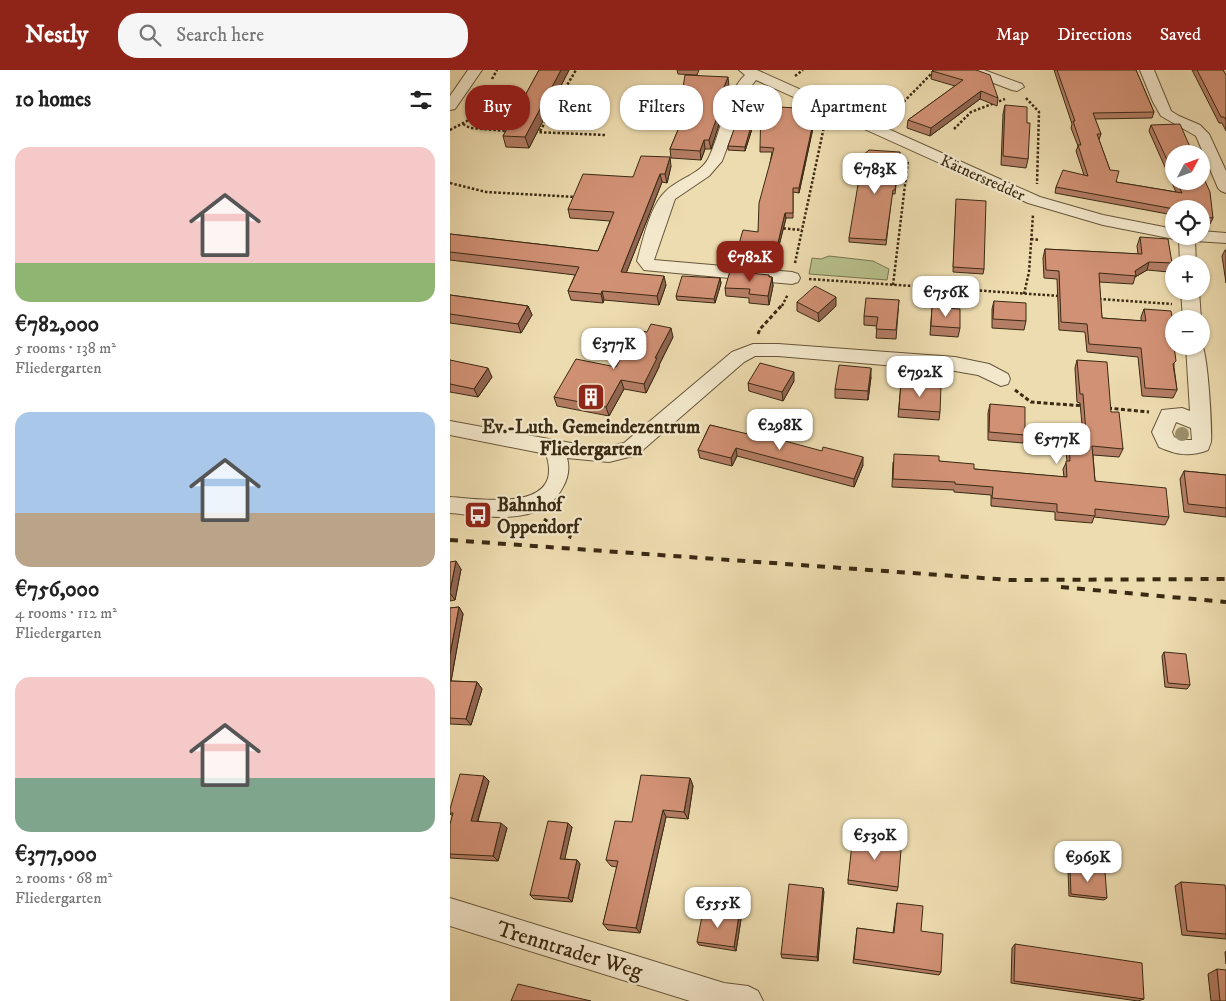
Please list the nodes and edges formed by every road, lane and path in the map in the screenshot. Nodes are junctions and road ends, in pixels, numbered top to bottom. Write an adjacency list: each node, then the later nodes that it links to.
1 (475, 70): 11 (street)
2 (497, 70): 12 (path)
3 (576, 70): 19 (path)
4 (935, 70): 10 (path)
5 (972, 70): 8 (street)
6 (1147, 70): 23 (street)
7 (750, 72): 9 (street, Kätnersredder); 33 (street)
8 (1018, 90): 13 (path); 25 (path)
9 (792, 91)
10 (905, 101)
11 (450, 106)
12 (463, 124): 14 (path); 17 (path)
13 (954, 129)
14 (450, 130)
15 (823, 130): 27 (path)
16 (879, 130): 21 (street, Kätnersredder)
17 (511, 131)
18 (530, 132): 19 (path)
19 (539, 132): 20 (path)
20 (605, 135)
21 (910, 144): 25 (street, Kätnersredder); 34 (path)
22 (450, 183): 24 (path)
23 (1226, 188)
24 (579, 198)
25 (1034, 200): 28 (street, Kätnersredder); 31 (path)
26 (777, 228): 27 (path)
27 (802, 230): 33 (path)
28 (1165, 232)
29 (1210, 237): 30 (street)
30 (1226, 238)
31 (1031, 239): 32 (path); 35 (path)
32 (1040, 240)
33 (792, 278): 34 (path); 39 (path)
34 (893, 285): 35 (path)
35 (1024, 294): 36 (path)
36 (1063, 296)
37 (1092, 299): 38 (path)
38 (1190, 305)
39 (753, 350): 41 (street); 47 (street)
40 (1196, 355): 45 (street)
41 (1001, 378): 42 (path)
42 (1090, 407)
43 (1100, 407): 44 (path)
44 (1169, 415): 45 (street); 45 (street)
45 (1200, 424)
46 (450, 428): 47 (street)
47 (554, 448): 48 (street)
48 (450, 505)
49 (553, 525): 50 (path)
50 (569, 540)
51 (450, 912): 52 (street, Trenntrader Weg)
52 (748, 1001)

